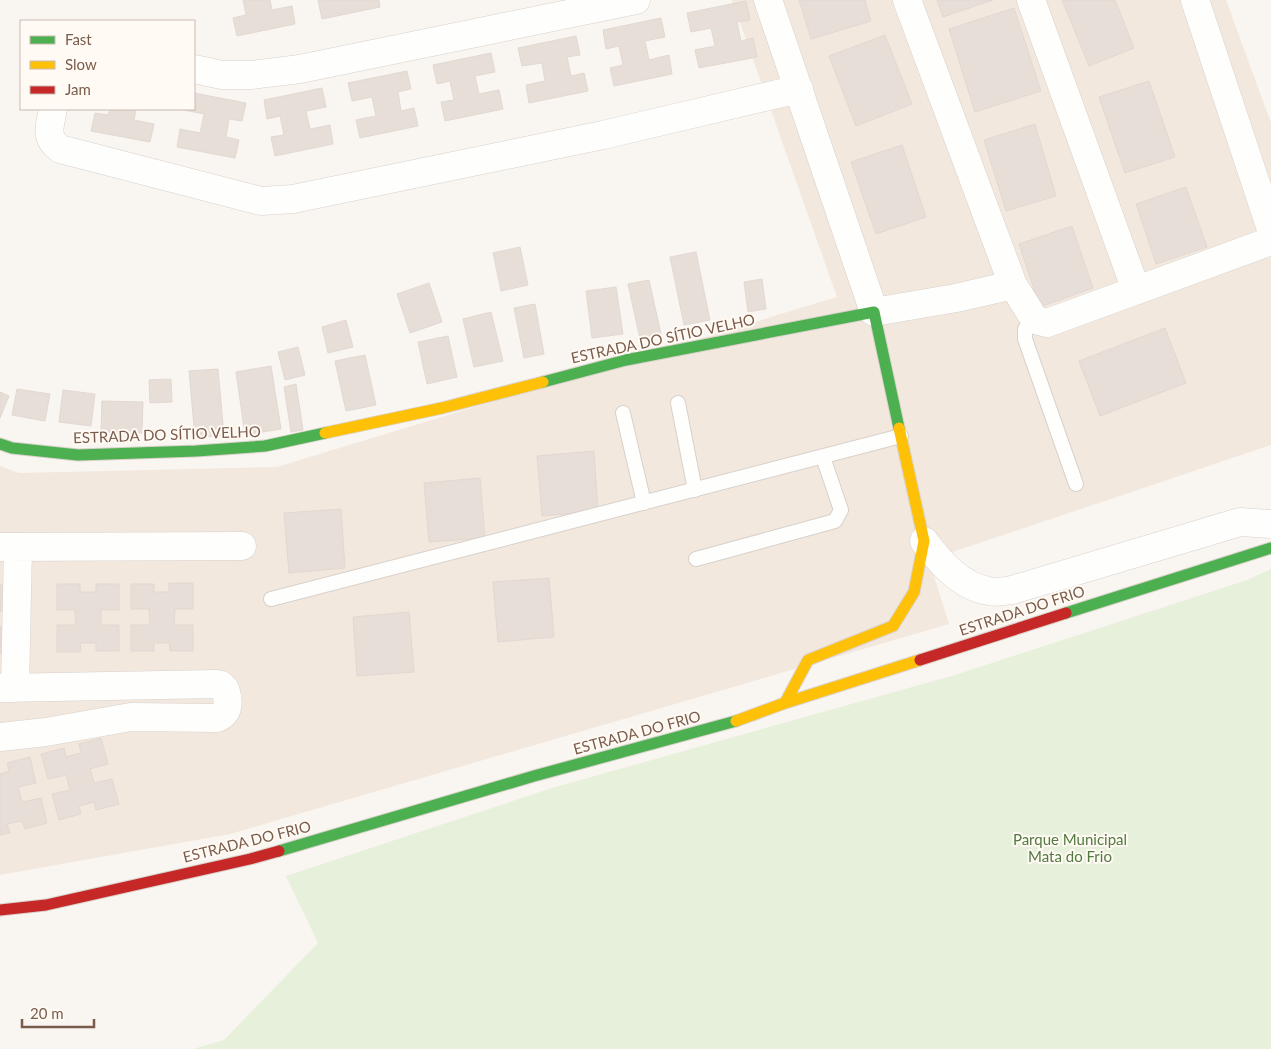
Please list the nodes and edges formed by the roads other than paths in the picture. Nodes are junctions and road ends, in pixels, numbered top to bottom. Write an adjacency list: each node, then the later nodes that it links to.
1 (636, 0): 6 (street)
2 (768, 0): 7 (street)
3 (907, 0): 11 (street)
4 (1032, 0): 12 (street)
5 (1195, 0): 9 (street)
6 (195, 69)
7 (799, 88): 8 (street); 13 (street)
8 (52, 110)
9 (1271, 229)
10 (1271, 241): 12 (street)
11 (1013, 285): 13 (street); 14 (street)
12 (1136, 290): 14 (street)
13 (874, 312): 17 (street); 18 (street, ESTRADA DO SÍTIO VELHO)
14 (1035, 320): 20 (lane)
15 (678, 403): 21 (lane)
16 (622, 414): 22 (lane)
17 (901, 436): 19 (lane); 24 (street)
18 (0, 444)
19 (823, 457): 21 (lane); 28 (lane)
20 (1076, 484)
21 (695, 490): 22 (lane)
22 (644, 503): 29 (lane)
23 (1271, 524): 24 (street)
24 (924, 541): 31 (street)
25 (242, 546): 26 (street)
26 (9, 547): 30 (street)
27 (1271, 548): 31 (street, ESTRADA DO FRIO)
28 (696, 559)
29 (271, 599)
30 (7, 688): 32 (street)
31 (785, 703): 33 (street, ESTRADA DO FRIO)
32 (0, 736)
33 (0, 910)

